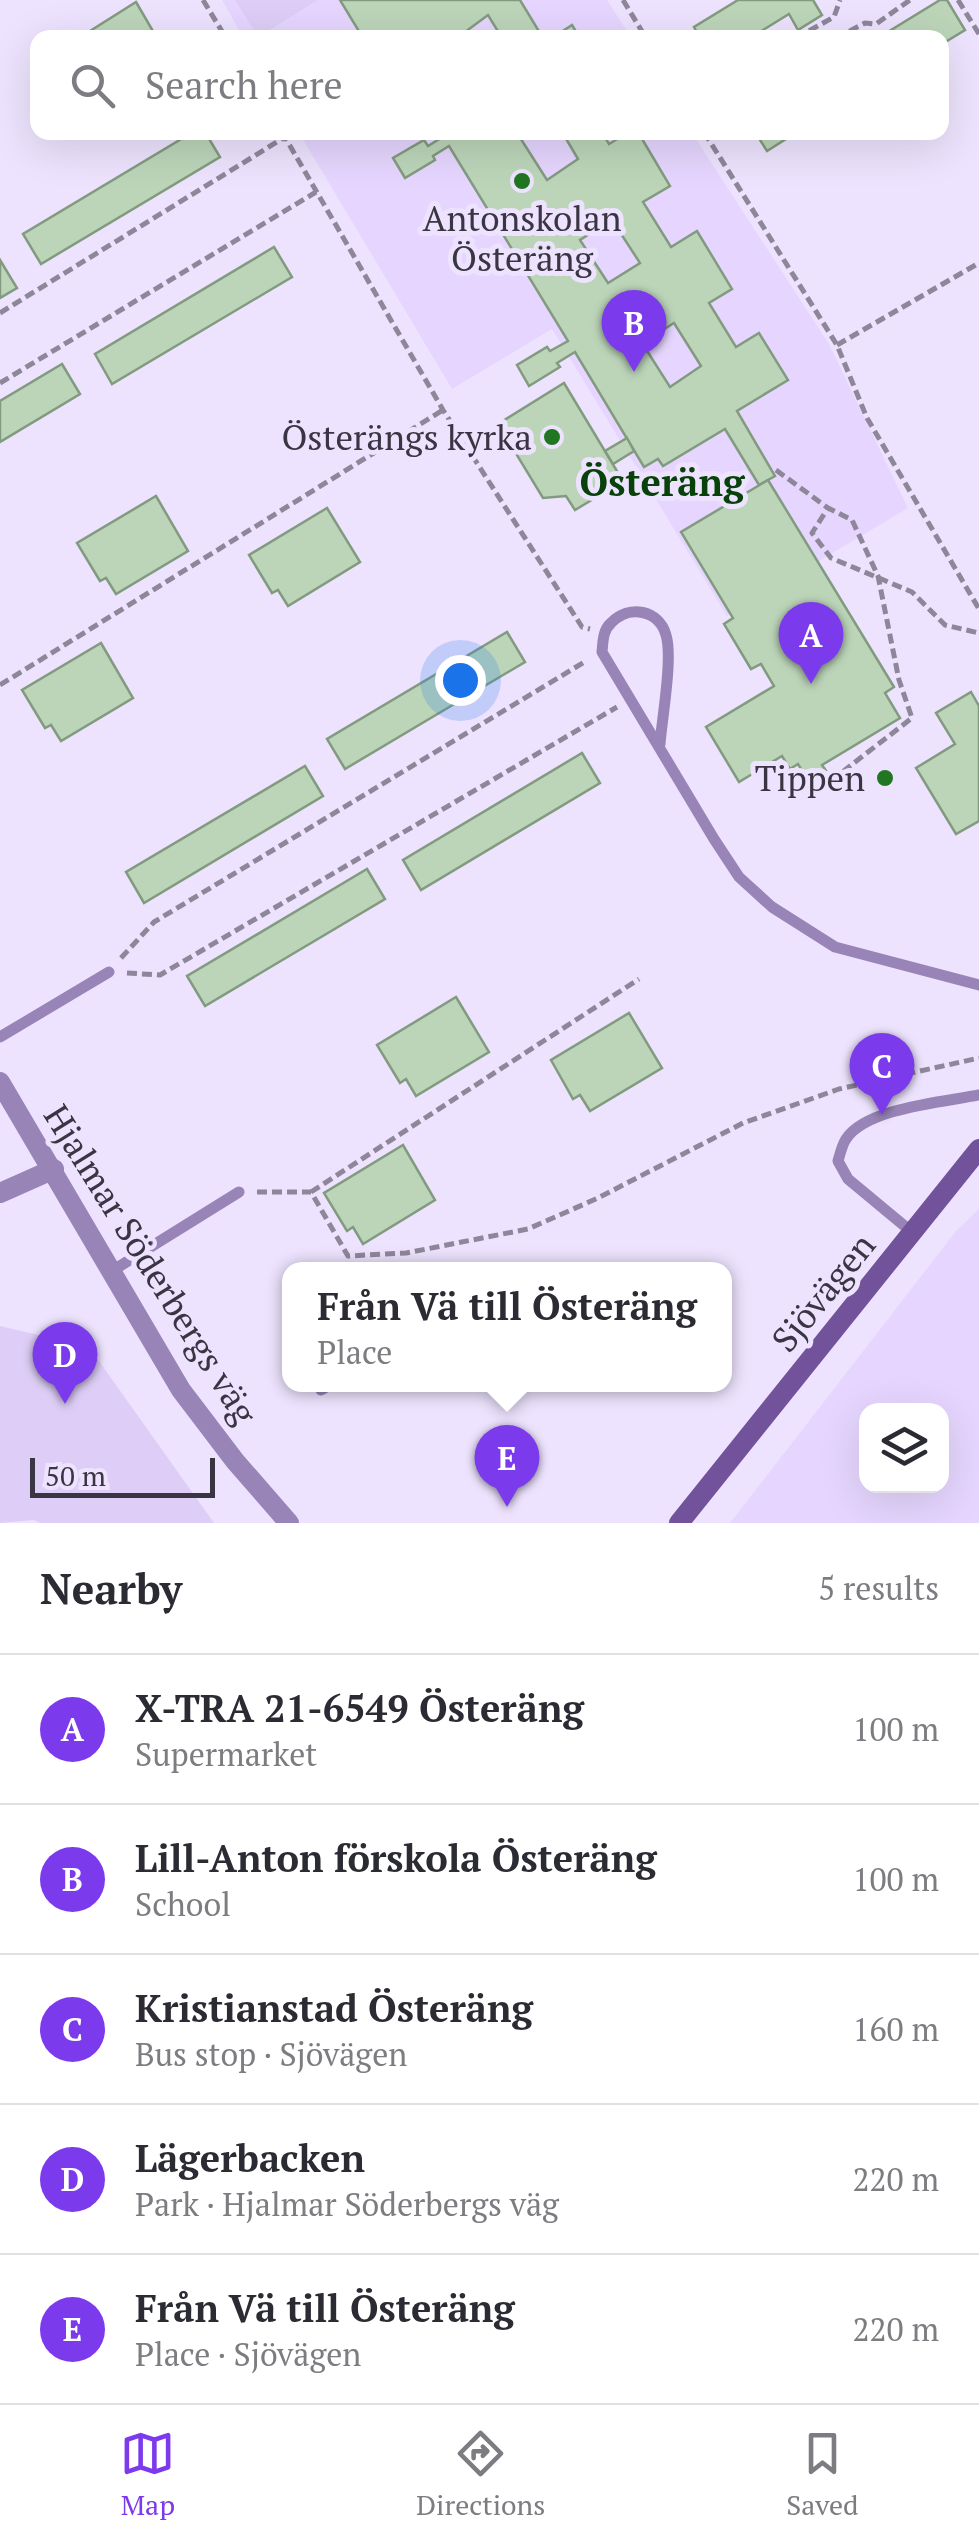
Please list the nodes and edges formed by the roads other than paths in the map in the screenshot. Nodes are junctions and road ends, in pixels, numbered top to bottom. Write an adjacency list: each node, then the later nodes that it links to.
1 (660, 744): 1 (lane); 3 (lane)
2 (109, 972): 4 (lane)
3 (979, 985)
4 (0, 1037)
5 (0, 1082): 8 (street, Hjalmar Söderbergs väg)
6 (979, 1096): 11 (lane)
7 (979, 1149): 11 (street, Sjövägen)
8 (54, 1169): 10 (street); 12 (street, Hjalmar Söderbergs väg)
9 (238, 1192): 12 (lane)
10 (0, 1193)
11 (913, 1233): 14 (street, Sjövägen)
12 (112, 1270): 13 (street, Hjalmar Söderbergs väg)
13 (289, 1523)
14 (680, 1523)

